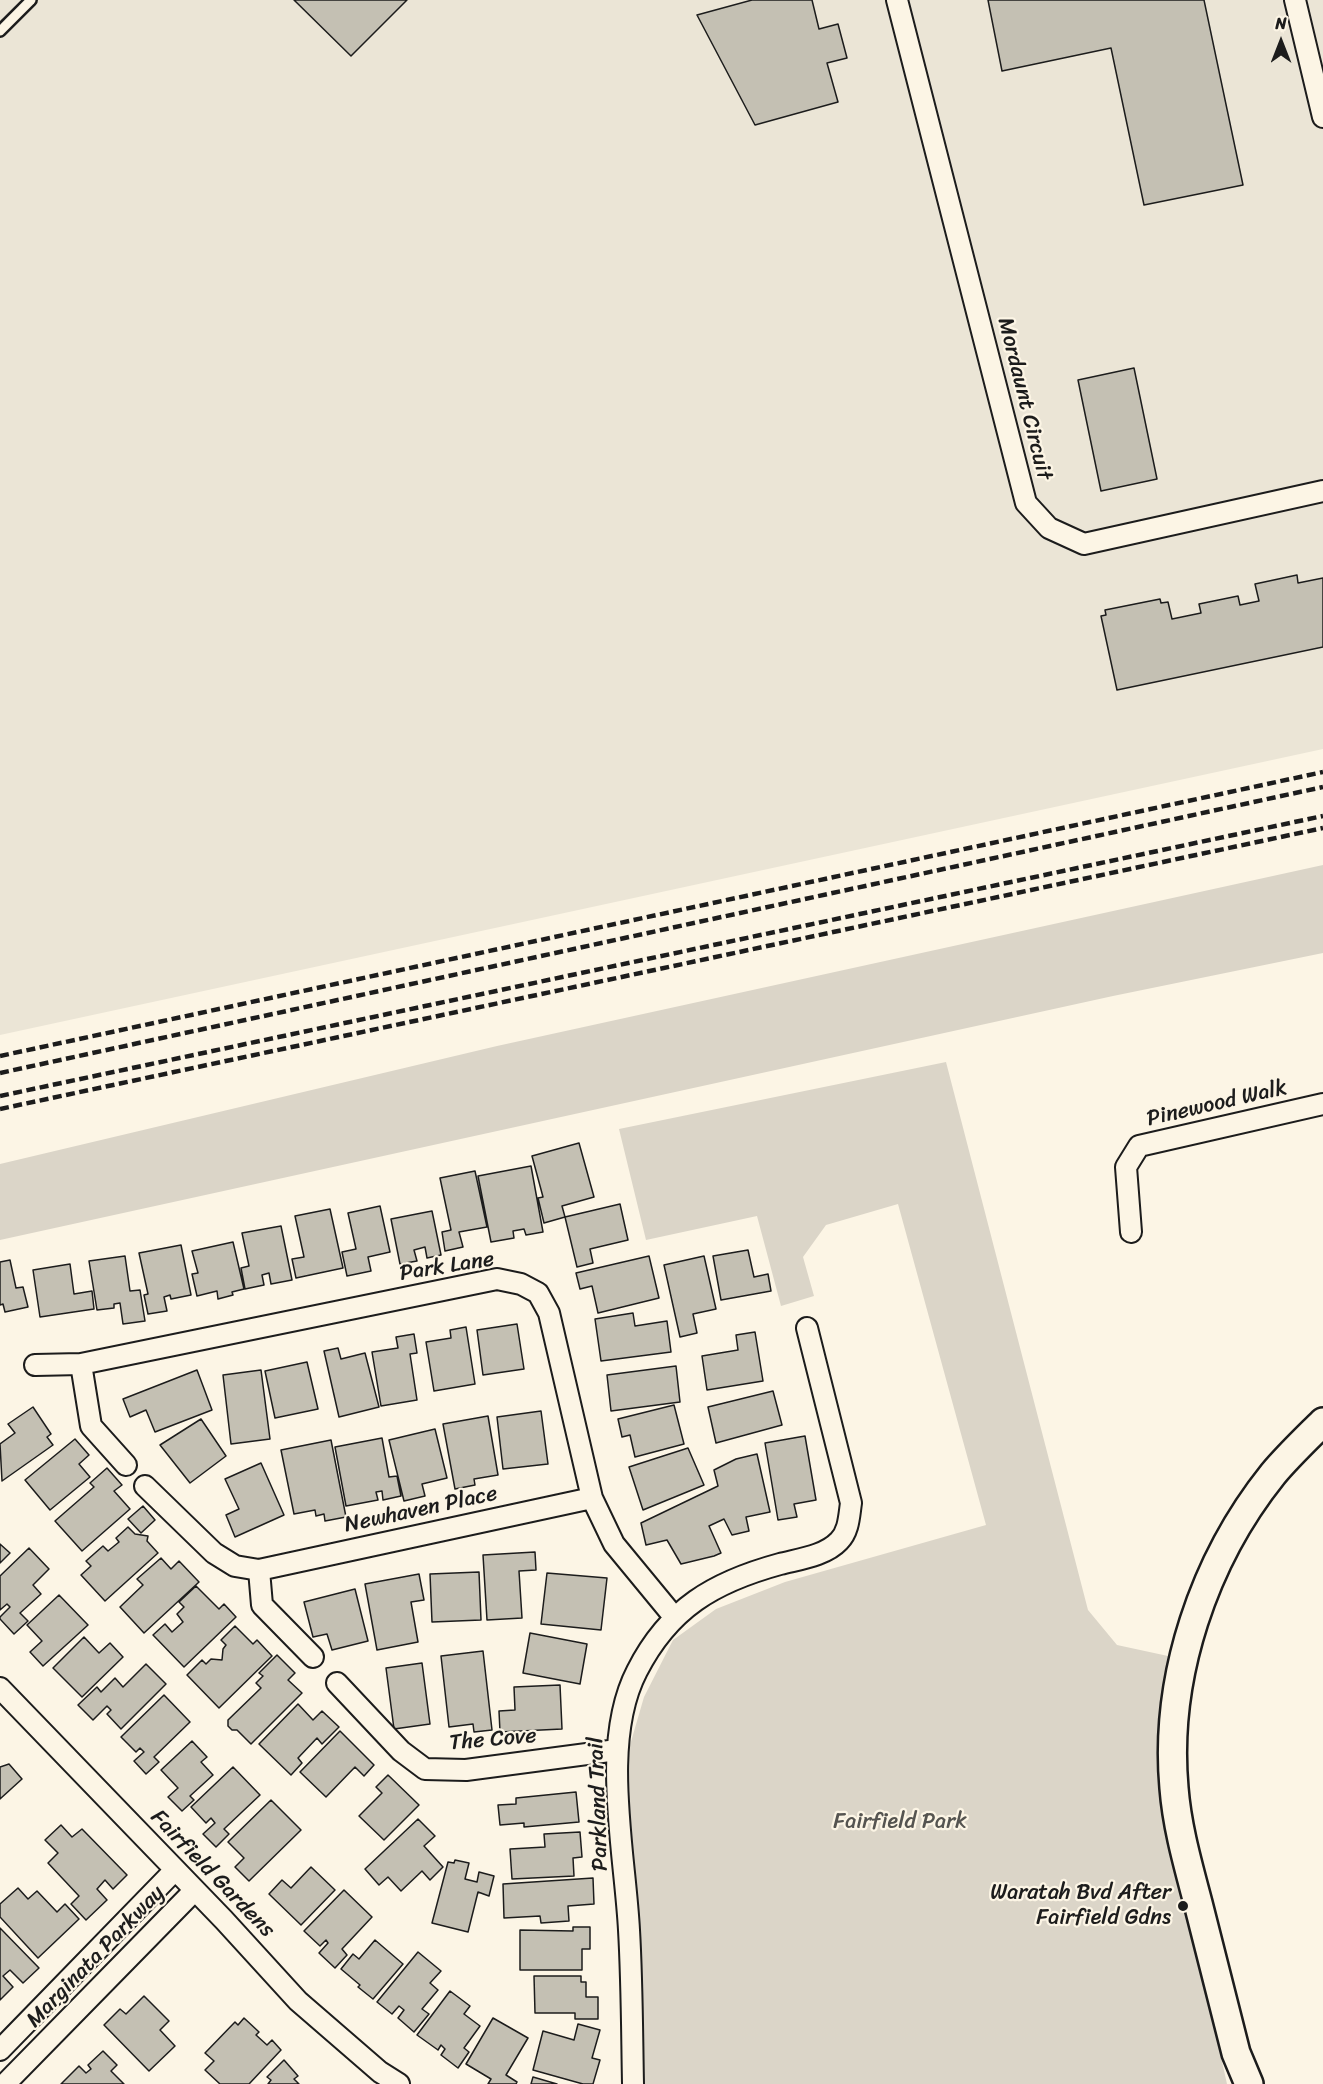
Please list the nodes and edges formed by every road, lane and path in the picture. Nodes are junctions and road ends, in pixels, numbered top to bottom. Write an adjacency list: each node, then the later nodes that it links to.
1 (31, 0): 4 (lane)
2 (897, 0): 6 (street, Mordaunt Circuit)
3 (1295, 0): 5 (street)
4 (0, 32)
5 (1323, 117)
6 (1323, 491)
7 (1323, 1104): 8 (street, Pinewood Walk)
8 (1131, 1232)
9 (807, 1328): 17 (street, Parkland Trail)
10 (81, 1364): 11 (street, Park Lane); 13 (street); 15 (street, Park Lane)
11 (35, 1365)
12 (1323, 1422): 25 (street)
13 (126, 1465)
14 (145, 1486): 16 (street, Newhaven Place)
15 (592, 1498): 16 (street, Newhaven Place); 17 (street, Park Lane)
16 (259, 1570): 18 (street)
17 (675, 1618): 21 (street, Parkland Trail)
18 (313, 1657)
19 (337, 1683): 21 (street, The Cove)
20 (0, 1688): 22 (street, Fairfield Gardens)
21 (617, 1750): 28 (street, Parkland Trail)
22 (175, 1870): 23 (street, Fairfield Gardens); 24 (street, Marginata Parkway)
23 (195, 1890): 26 (street, Marginata Parkway); 27 (street, Fairfield Gardens)
24 (0, 2050)
25 (1236, 2053): 29 (street); 30 (street)
26 (10, 2077)
27 (399, 2084)
28 (633, 2084)
29 (1235, 2084)
30 (1249, 2084)

